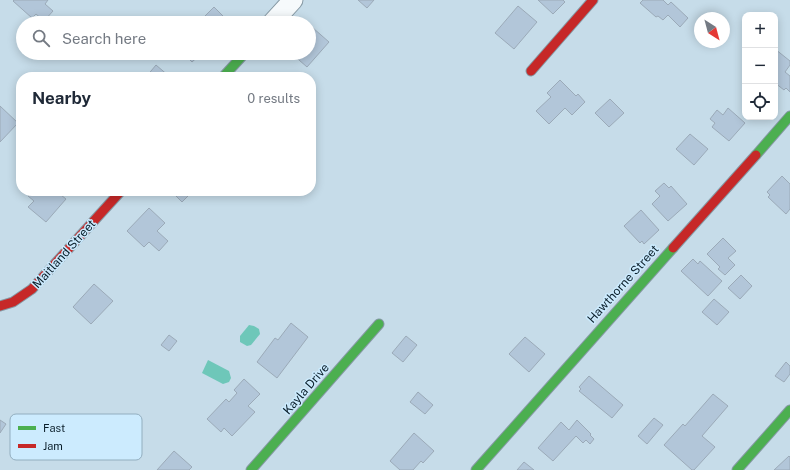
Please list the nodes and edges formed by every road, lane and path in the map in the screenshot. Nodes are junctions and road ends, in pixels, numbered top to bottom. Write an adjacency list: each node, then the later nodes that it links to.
1 (292, 0): 3 (street)
2 (593, 0): 5 (street)
3 (278, 16)
4 (239, 60): 6 (street)
5 (531, 71)
6 (228, 72)
7 (790, 116): 13 (street, Hawthorne Street)
8 (116, 196): 9 (street, Maitland Street)
9 (0, 306)
10 (379, 324): 12 (street, Kayla Drive)
11 (790, 410): 14 (street)
12 (251, 470)
13 (476, 470)
14 (736, 470)

